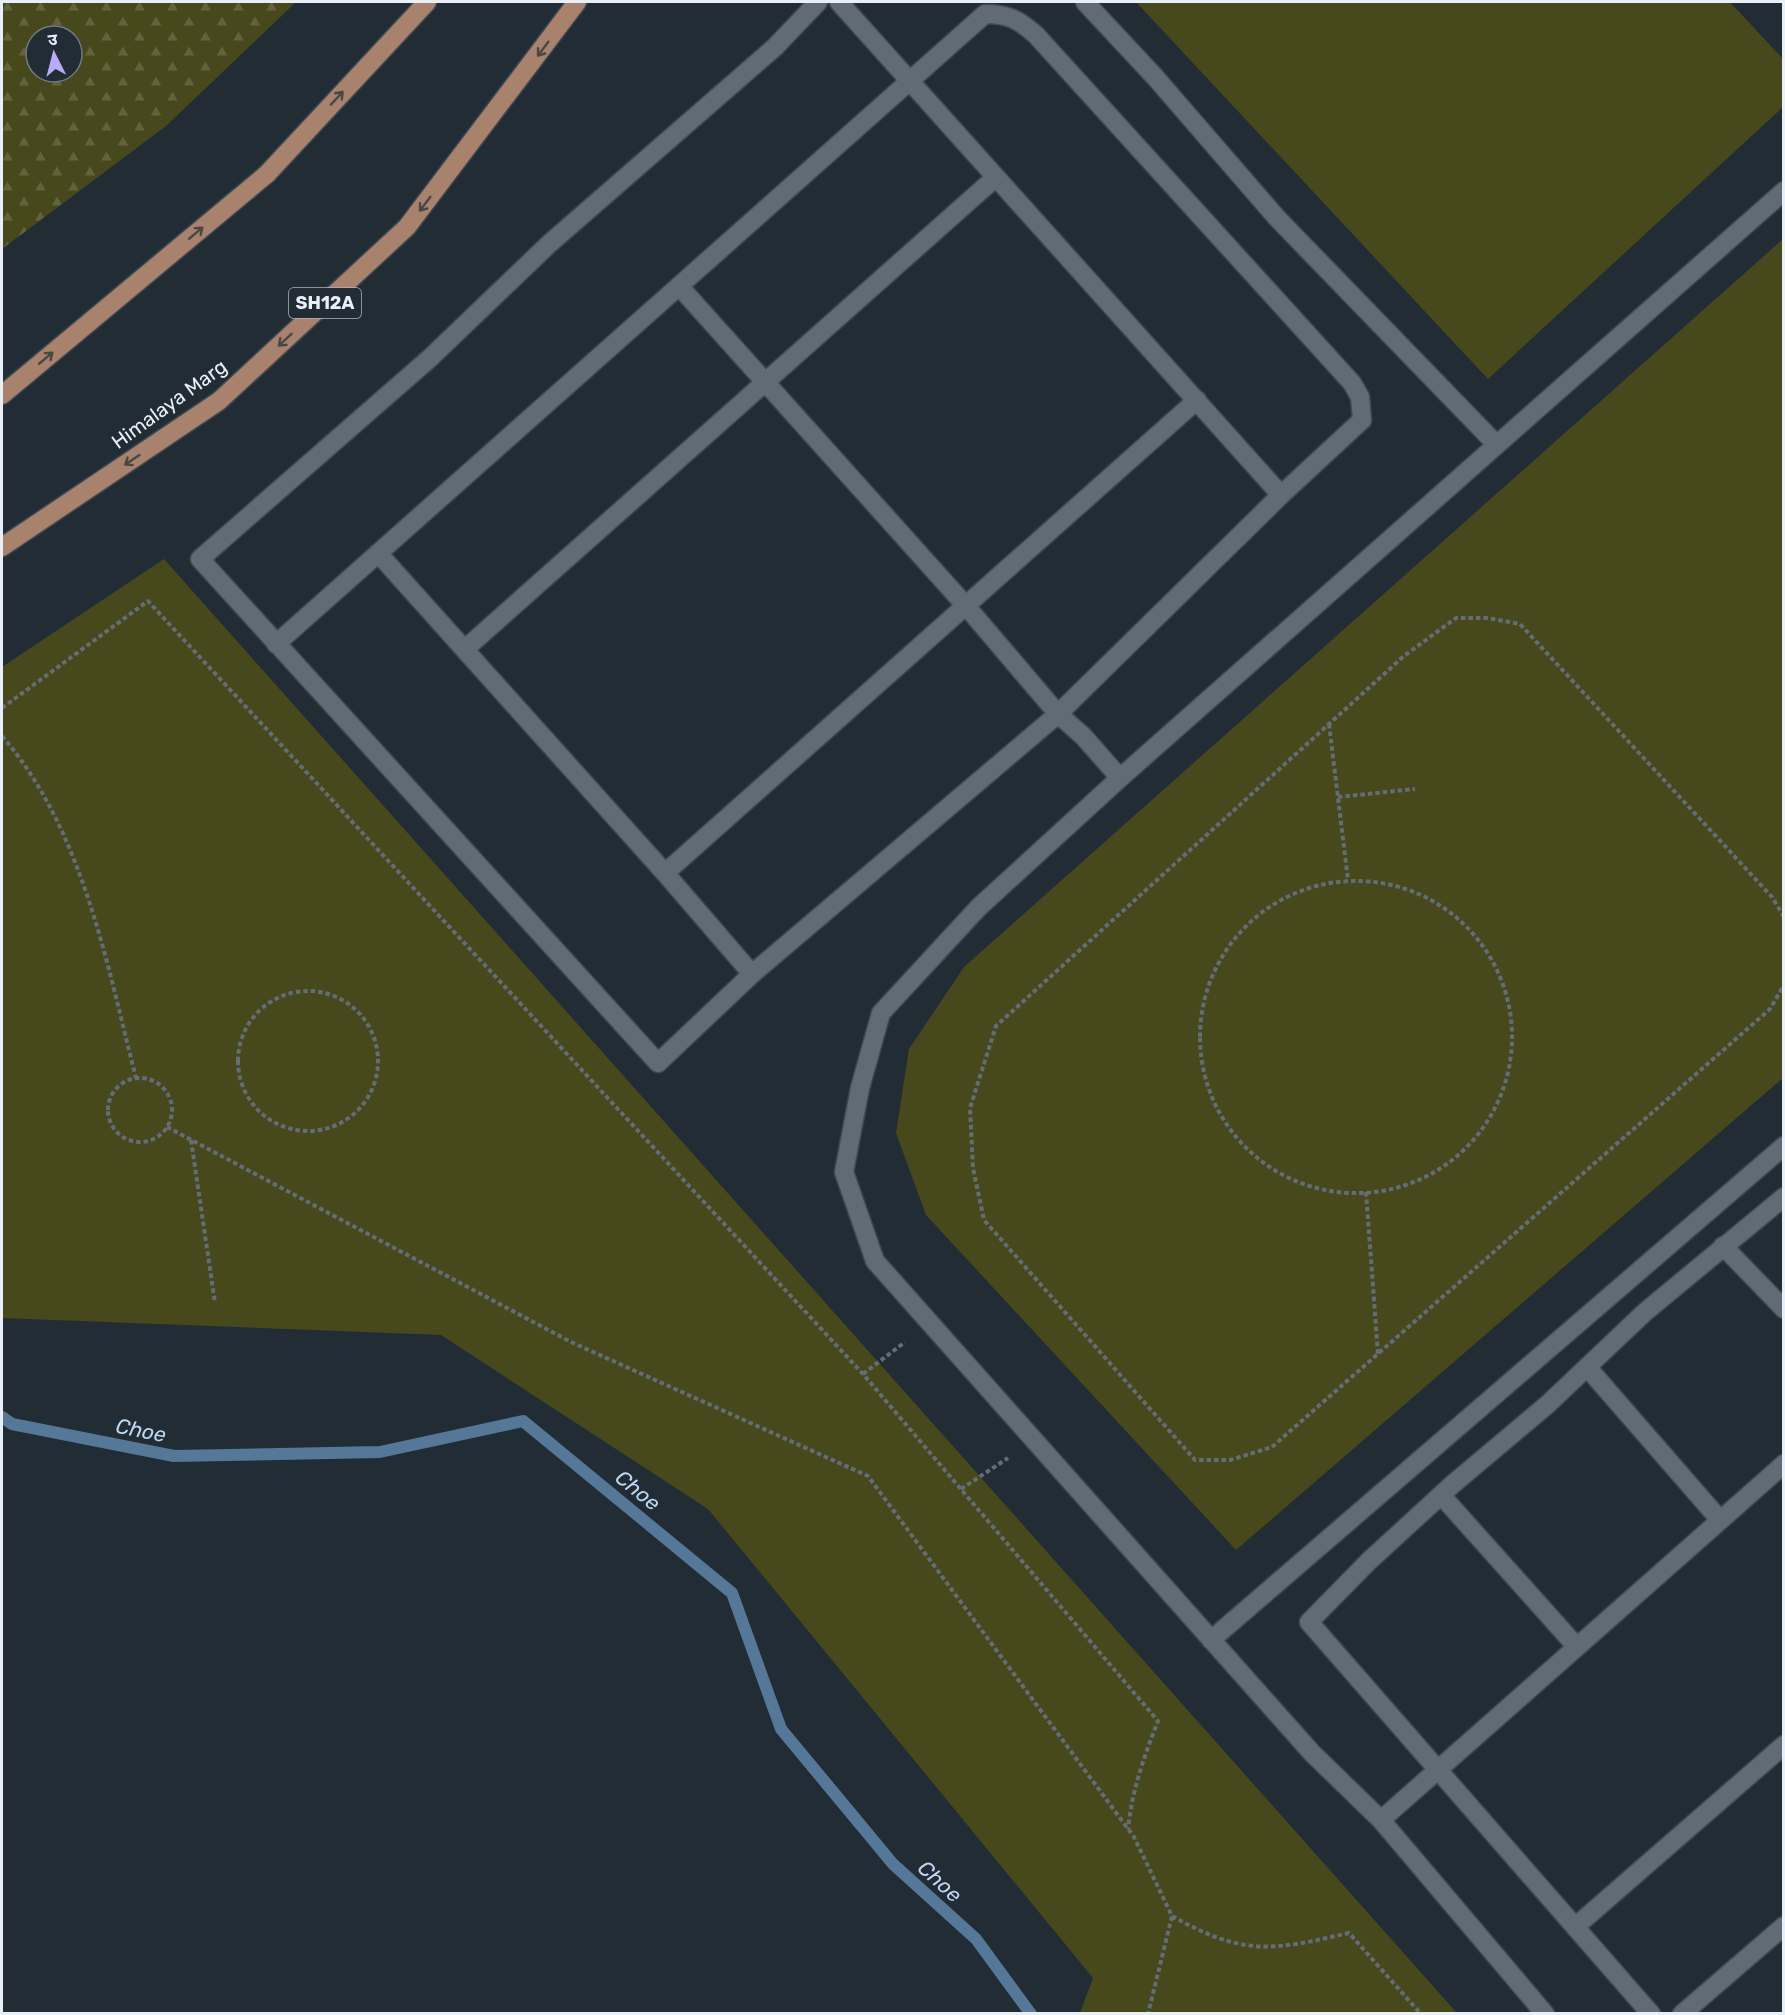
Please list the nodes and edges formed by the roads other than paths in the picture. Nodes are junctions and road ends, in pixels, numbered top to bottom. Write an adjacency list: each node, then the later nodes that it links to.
1 (428, 2): 11 (main road, one-way to 1)
2 (577, 2): 15 (main road, Himalaya Marg / SH12A, one-way to 15)
3 (818, 2): 18 (street)
4 (839, 2): 6 (street)
5 (1085, 2): 13 (street)
6 (909, 81): 7 (street); 9 (street); 14 (street)
7 (996, 177): 10 (street); 12 (street)
8 (1784, 191): 13 (street)
9 (679, 286): 10 (street); 16 (street)
10 (765, 382): 17 (street); 19 (street)
11 (2, 395)
12 (1197, 400): 14 (street); 17 (street)
13 (1496, 444): 21 (street)
14 (1281, 495): 20 (street)
15 (6, 544)
16 (378, 553): 18 (street); 19 (street)
17 (966, 606): 20 (street); 22 (street)
18 (276, 644): 23 (street)
19 (465, 649): 22 (street)
20 (1058, 714): 21 (street); 23 (street)
21 (1120, 778): 32 (street)
22 (665, 873): 23 (street)
23 (752, 974)
24 (1784, 1146): 32 (street)
25 (1784, 1197): 26 (street)
26 (1724, 1246): 27 (street); 28 (street)
27 (1784, 1309)
28 (1587, 1367): 30 (street); 31 (street)
29 (1784, 1464): 31 (street)
30 (1441, 1495): 33 (street); 35 (street)
31 (1720, 1520): 33 (street)
32 (1211, 1640): 36 (street)
33 (1576, 1646): 35 (street)
34 (1784, 1745): 38 (street)
35 (1437, 1768): 36 (street); 38 (street)
36 (1381, 1820): 39 (street)
37 (1784, 1926): 41 (street)
38 (1575, 1927): 40 (street)
39 (1545, 2013)
40 (1652, 2013)
41 (1682, 2013)

